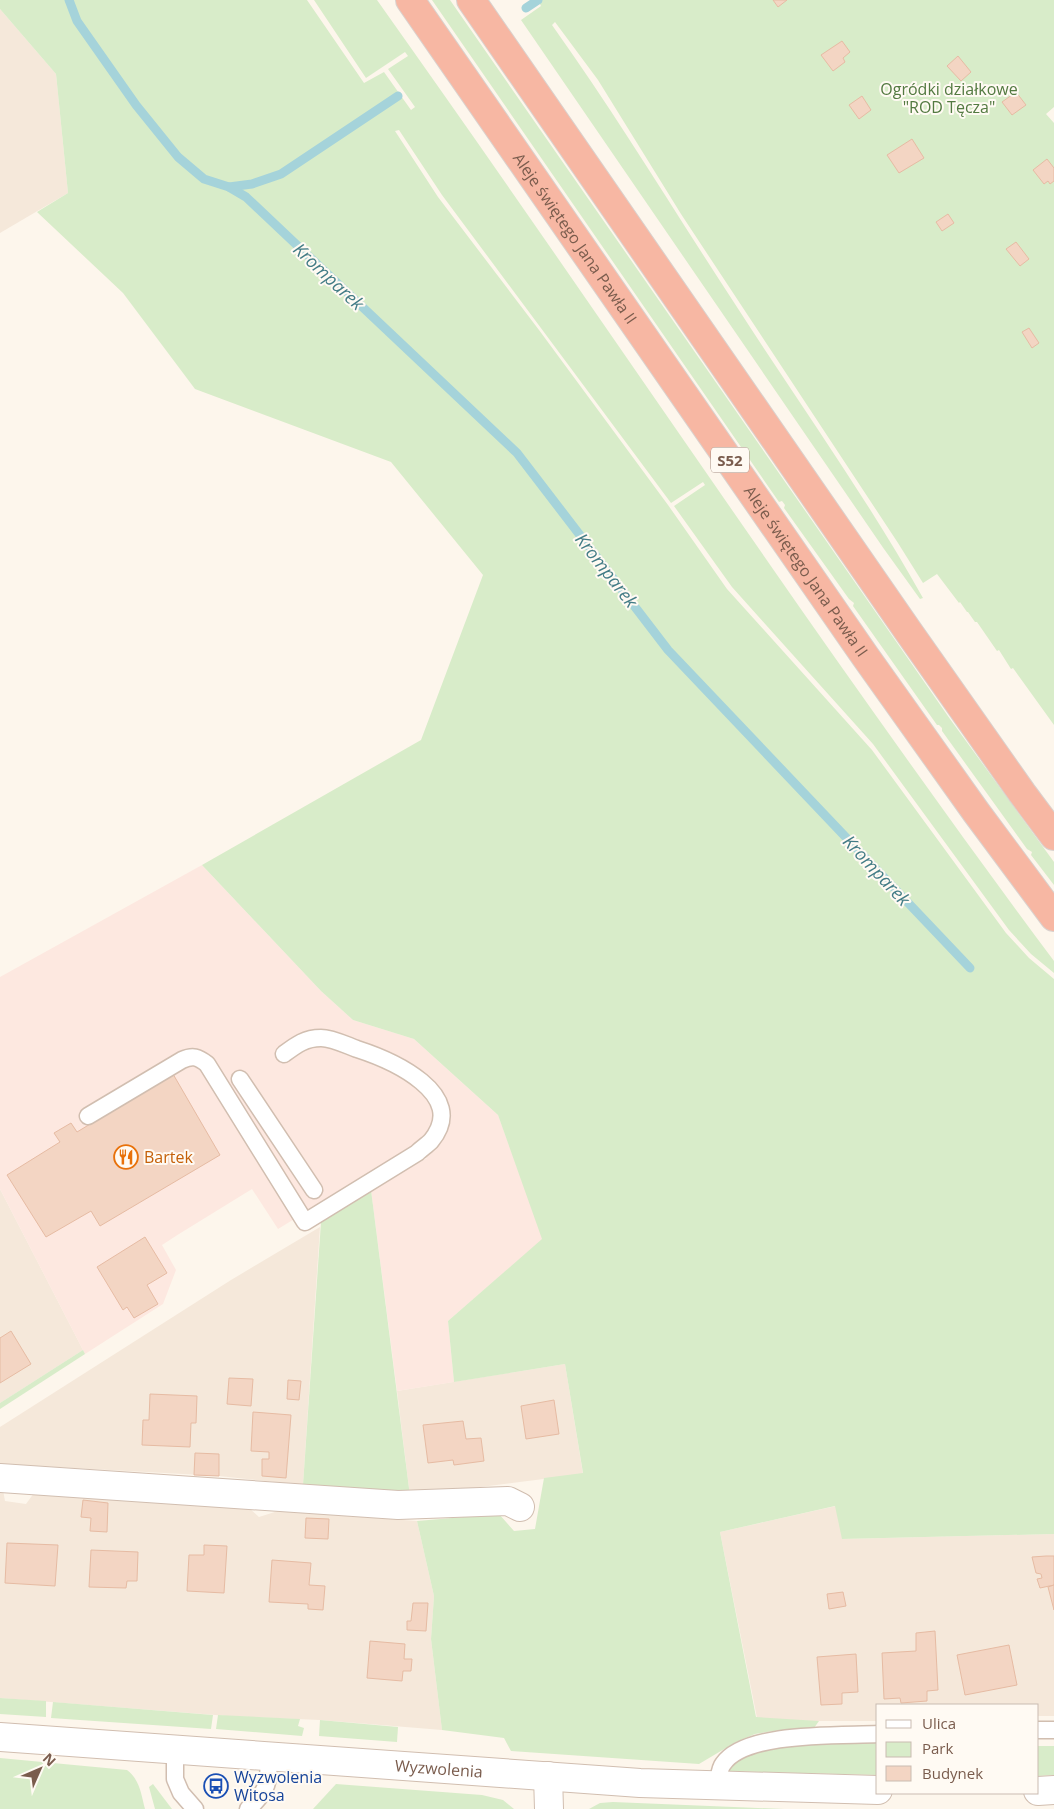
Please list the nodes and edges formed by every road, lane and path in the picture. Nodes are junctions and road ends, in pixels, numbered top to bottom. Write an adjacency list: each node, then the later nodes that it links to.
1 (410, 0): 4 (highway, Aleje świętego Jana Pawła II / S52)
2 (471, 0): 3 (highway)
3 (1054, 836)
4 (1054, 917)
5 (284, 1054): 7 (lane)
6 (240, 1079): 8 (lane)
7 (88, 1116)
8 (314, 1190)
9 (0, 1478): 10 (street)
10 (520, 1506)
11 (1039, 1730): 12 (lane)
12 (1054, 1730)
13 (876, 1734): 18 (lane)
14 (0, 1737): 15 (street, Wyzwolenia)
15 (176, 1750): 16 (street, Wyzwolenia); 22 (lane)
16 (268, 1756): 17 (street, Wyzwolenia); 23 (lane)
17 (548, 1776): 18 (street, Wyzwolenia); 24 (street)
18 (717, 1786): 19 (street, Wyzwolenia)
19 (876, 1790)
20 (1054, 1790): 21 (street)
21 (1039, 1791)
22 (195, 1809)
23 (248, 1809)
24 (549, 1809)

